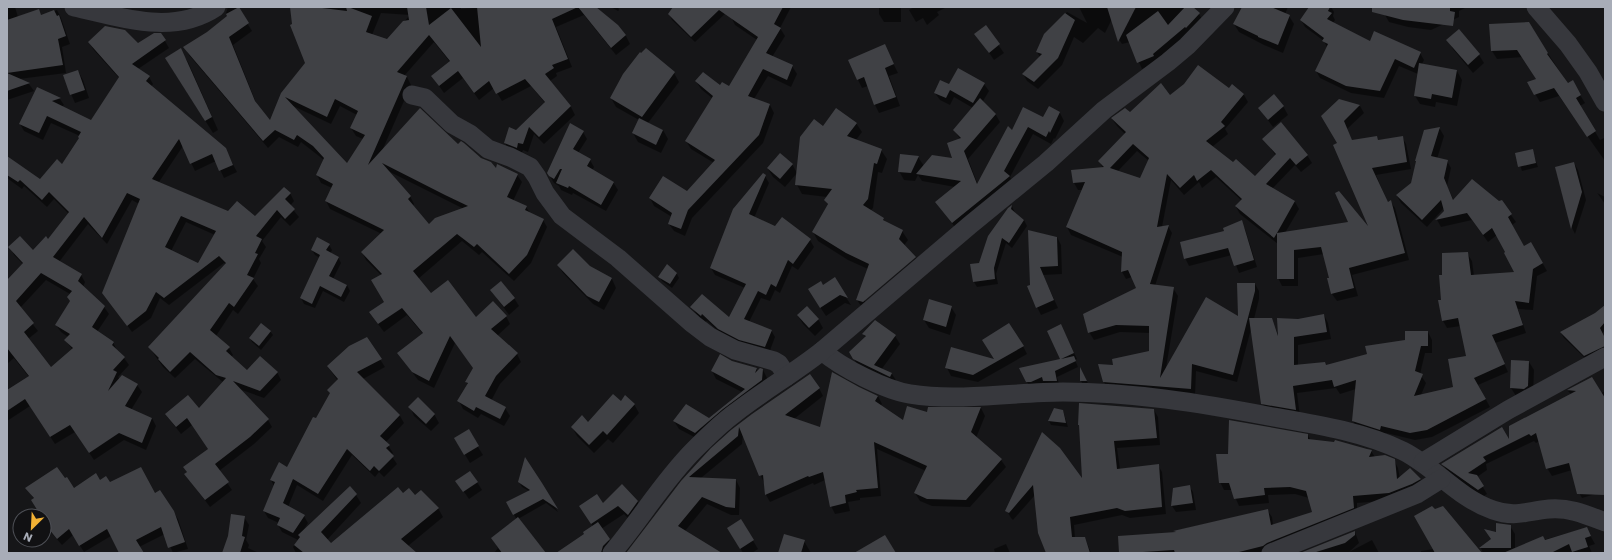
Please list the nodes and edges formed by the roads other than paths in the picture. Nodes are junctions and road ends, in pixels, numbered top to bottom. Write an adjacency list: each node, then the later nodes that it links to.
1 (74, 7): 2 (street)
2 (216, 7)
3 (1225, 7): 7 (street)
4 (1536, 7): 6 (street)
5 (412, 95): 9 (street)
6 (1605, 102)
7 (822, 351): 9 (street); 10 (street)
8 (1605, 357): 10 (street)
9 (787, 376): 13 (street)
10 (1422, 462): 11 (street)
11 (1441, 479): 12 (street); 14 (street)
12 (1605, 522)
13 (612, 553)
14 (1271, 553)

